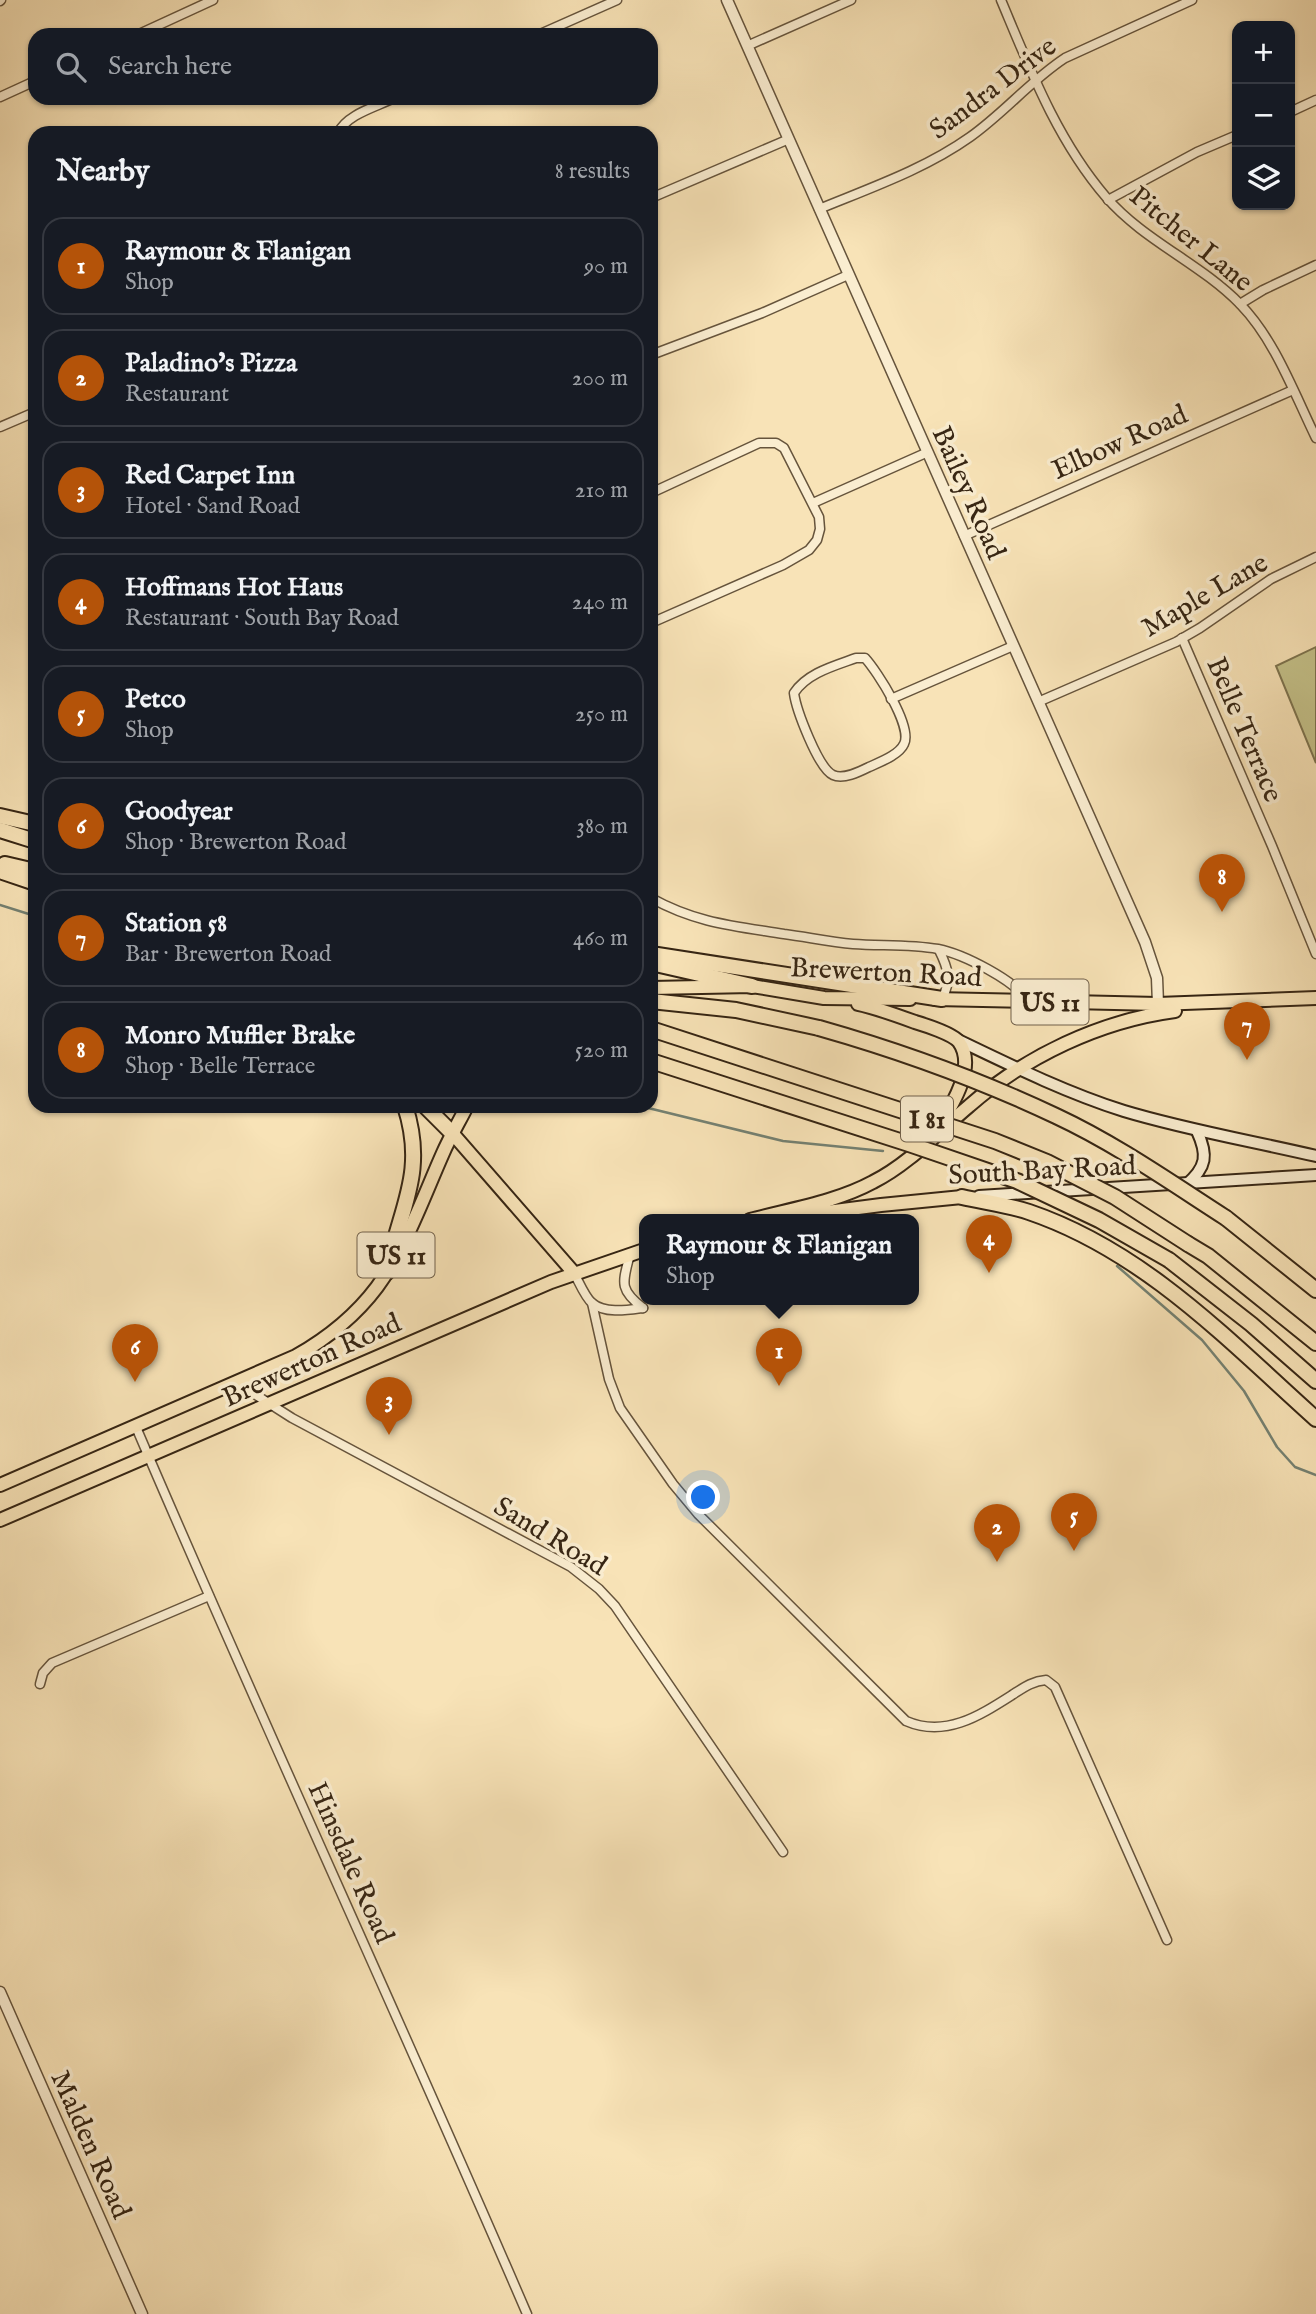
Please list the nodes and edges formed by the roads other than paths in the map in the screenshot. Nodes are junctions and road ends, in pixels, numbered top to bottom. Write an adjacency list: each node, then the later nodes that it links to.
1 (214, 0): 7 (street)
2 (617, 0): 9 (street)
3 (727, 0): 10 (street, Bailey Road)
4 (851, 0): 10 (street)
5 (1000, 0): 11 (street, Pitcher Lane)
6 (1192, 0): 11 (street, Sandra Drive)
7 (203, 2): 8 (street)
8 (150, 28)
9 (554, 28)
10 (747, 46): 19 (street, Bailey Road)
11 (1035, 80): 21 (street, Pitcher Lane); 22 (street, Sandra Drive)
12 (28, 84): 13 (street)
13 (0, 97)
14 (1316, 100): 16 (street)
15 (379, 105): 17 (street)
16 (1295, 110)
17 (341, 126)
18 (1232, 137): 21 (street)
19 (789, 139): 20 (street); 22 (street, Bailey Road)
20 (658, 195)
21 (1108, 200): 25 (street, Pitcher Lane)
22 (819, 209): 24 (street, Bailey Road)
23 (1316, 265): 25 (street)
24 (848, 275): 26 (street); 31 (street, Bailey Road)
25 (1240, 304): 27 (street, Pitcher Lane)
26 (658, 352)
27 (1293, 390): 30 (street, Pitcher Lane); 34 (street, Elbow Road)
28 (28, 415): 29 (street)
29 (0, 427)
30 (1316, 438)
31 (928, 452): 33 (street); 34 (street, Bailey Road)
32 (658, 490): 33 (street)
33 (813, 503): 36 (street)
34 (964, 536): 38 (street, Bailey Road)
35 (1316, 557): 37 (street, Maple Lane)
36 (658, 620)
37 (1182, 638): 40 (street, Maple Lane); 51 (street, Belle Terrace)
38 (1013, 646): 39 (street); 40 (street, Bailey Road)
39 (891, 699): 39 (street)
40 (1038, 702): 62 (street, Bailey Road)
41 (0, 816): 42 (highway)
42 (28, 822)
43 (0, 830): 44 (highway)
44 (28, 839)
45 (0, 863): 46 (highway)
46 (28, 869)
47 (0, 871): 48 (highway)
48 (28, 881)
49 (658, 902): 50 (street)
50 (939, 950): 58 (street); 60 (street)
51 (1316, 954)
52 (658, 955): 58 (highway)
53 (658, 965): 54 (highway)
54 (752, 986): 55 (main road, Brewerton Road / US 11); 56 (main road, Brewerton Road / US 11)
55 (658, 988)
56 (824, 998): 58 (main road, Brewerton Road / US 11); 65 (main road, South Bay Road)
57 (1316, 998): 61 (main road, Brewerton Road / US 11)
58 (942, 999): 60 (main road, Brewerton Road / US 11)
59 (658, 1001): 84 (highway, bridge)
60 (1028, 1002): 62 (main road, Brewerton Road / US 11)
61 (1245, 1002): 62 (main road, Brewerton Road / US 11); 63 (main road, Brewerton Road / US 11)
62 (1158, 1004): 63 (main road)
63 (1143, 1015): 67 (main road, Brewerton Road / US 11)
64 (658, 1031): 86 (highway, I 81, bridge)
65 (958, 1040): 67 (main road, South Bay Road); 73 (main road)
66 (658, 1063): 87 (highway, I 81, bridge)
67 (1019, 1069): 71 (main road, South Bay Road); 73 (main road, Brewerton Road / US 11)
68 (407, 1113): 82 (highway)
69 (432, 1113): 72 (highway)
70 (464, 1113): 72 (main road, Brewerton Road / US 11)
71 (1197, 1131): 74 (main road, South Bay Road); 76 (main road)
72 (453, 1134): 82 (main road, Brewerton Road / US 11); 83 (main road)
73 (932, 1137): 78 (main road, Brewerton Road / US 11)
74 (1316, 1156)
75 (1316, 1175): 76 (main road, South Bay Road)
76 (1186, 1185): 77 (main road, South Bay Road)
77 (962, 1198): 79 (main road, South Bay Road); 90 (highway)
78 (772, 1214)
79 (816, 1214)
80 (639, 1252): 81 (main road, Brewerton Road)
81 (631, 1254): 83 (main road, Brewerton Road); 85 (street)
82 (387, 1272): 88 (main road, Brewerton Road / US 11)
83 (574, 1273): 85 (street); 89 (main road, Brewerton Road)
84 (1316, 1290)
85 (592, 1303): 98 (street)
86 (1316, 1343)
87 (1316, 1381)
88 (237, 1383): 89 (street, Sand Road); 91 (main road, Brewerton Road / US 11)
89 (270, 1404): 92 (main road, Brewerton Road); 97 (street, Sand Road)
90 (1316, 1419)
91 (136, 1427): 92 (street, Hinsdale Road); 93 (main road, Brewerton Road / US 11)
92 (149, 1456): 94 (main road, Brewerton Road); 95 (street, Hinsdale Road)
93 (0, 1485)
94 (0, 1520)
95 (209, 1596): 96 (street); 101 (street, Hinsdale Road)
96 (40, 1684)
97 (783, 1852)
98 (1167, 1940)
99 (0, 1992): 100 (street, Malden Road)
100 (142, 2314)
101 (527, 2314)

